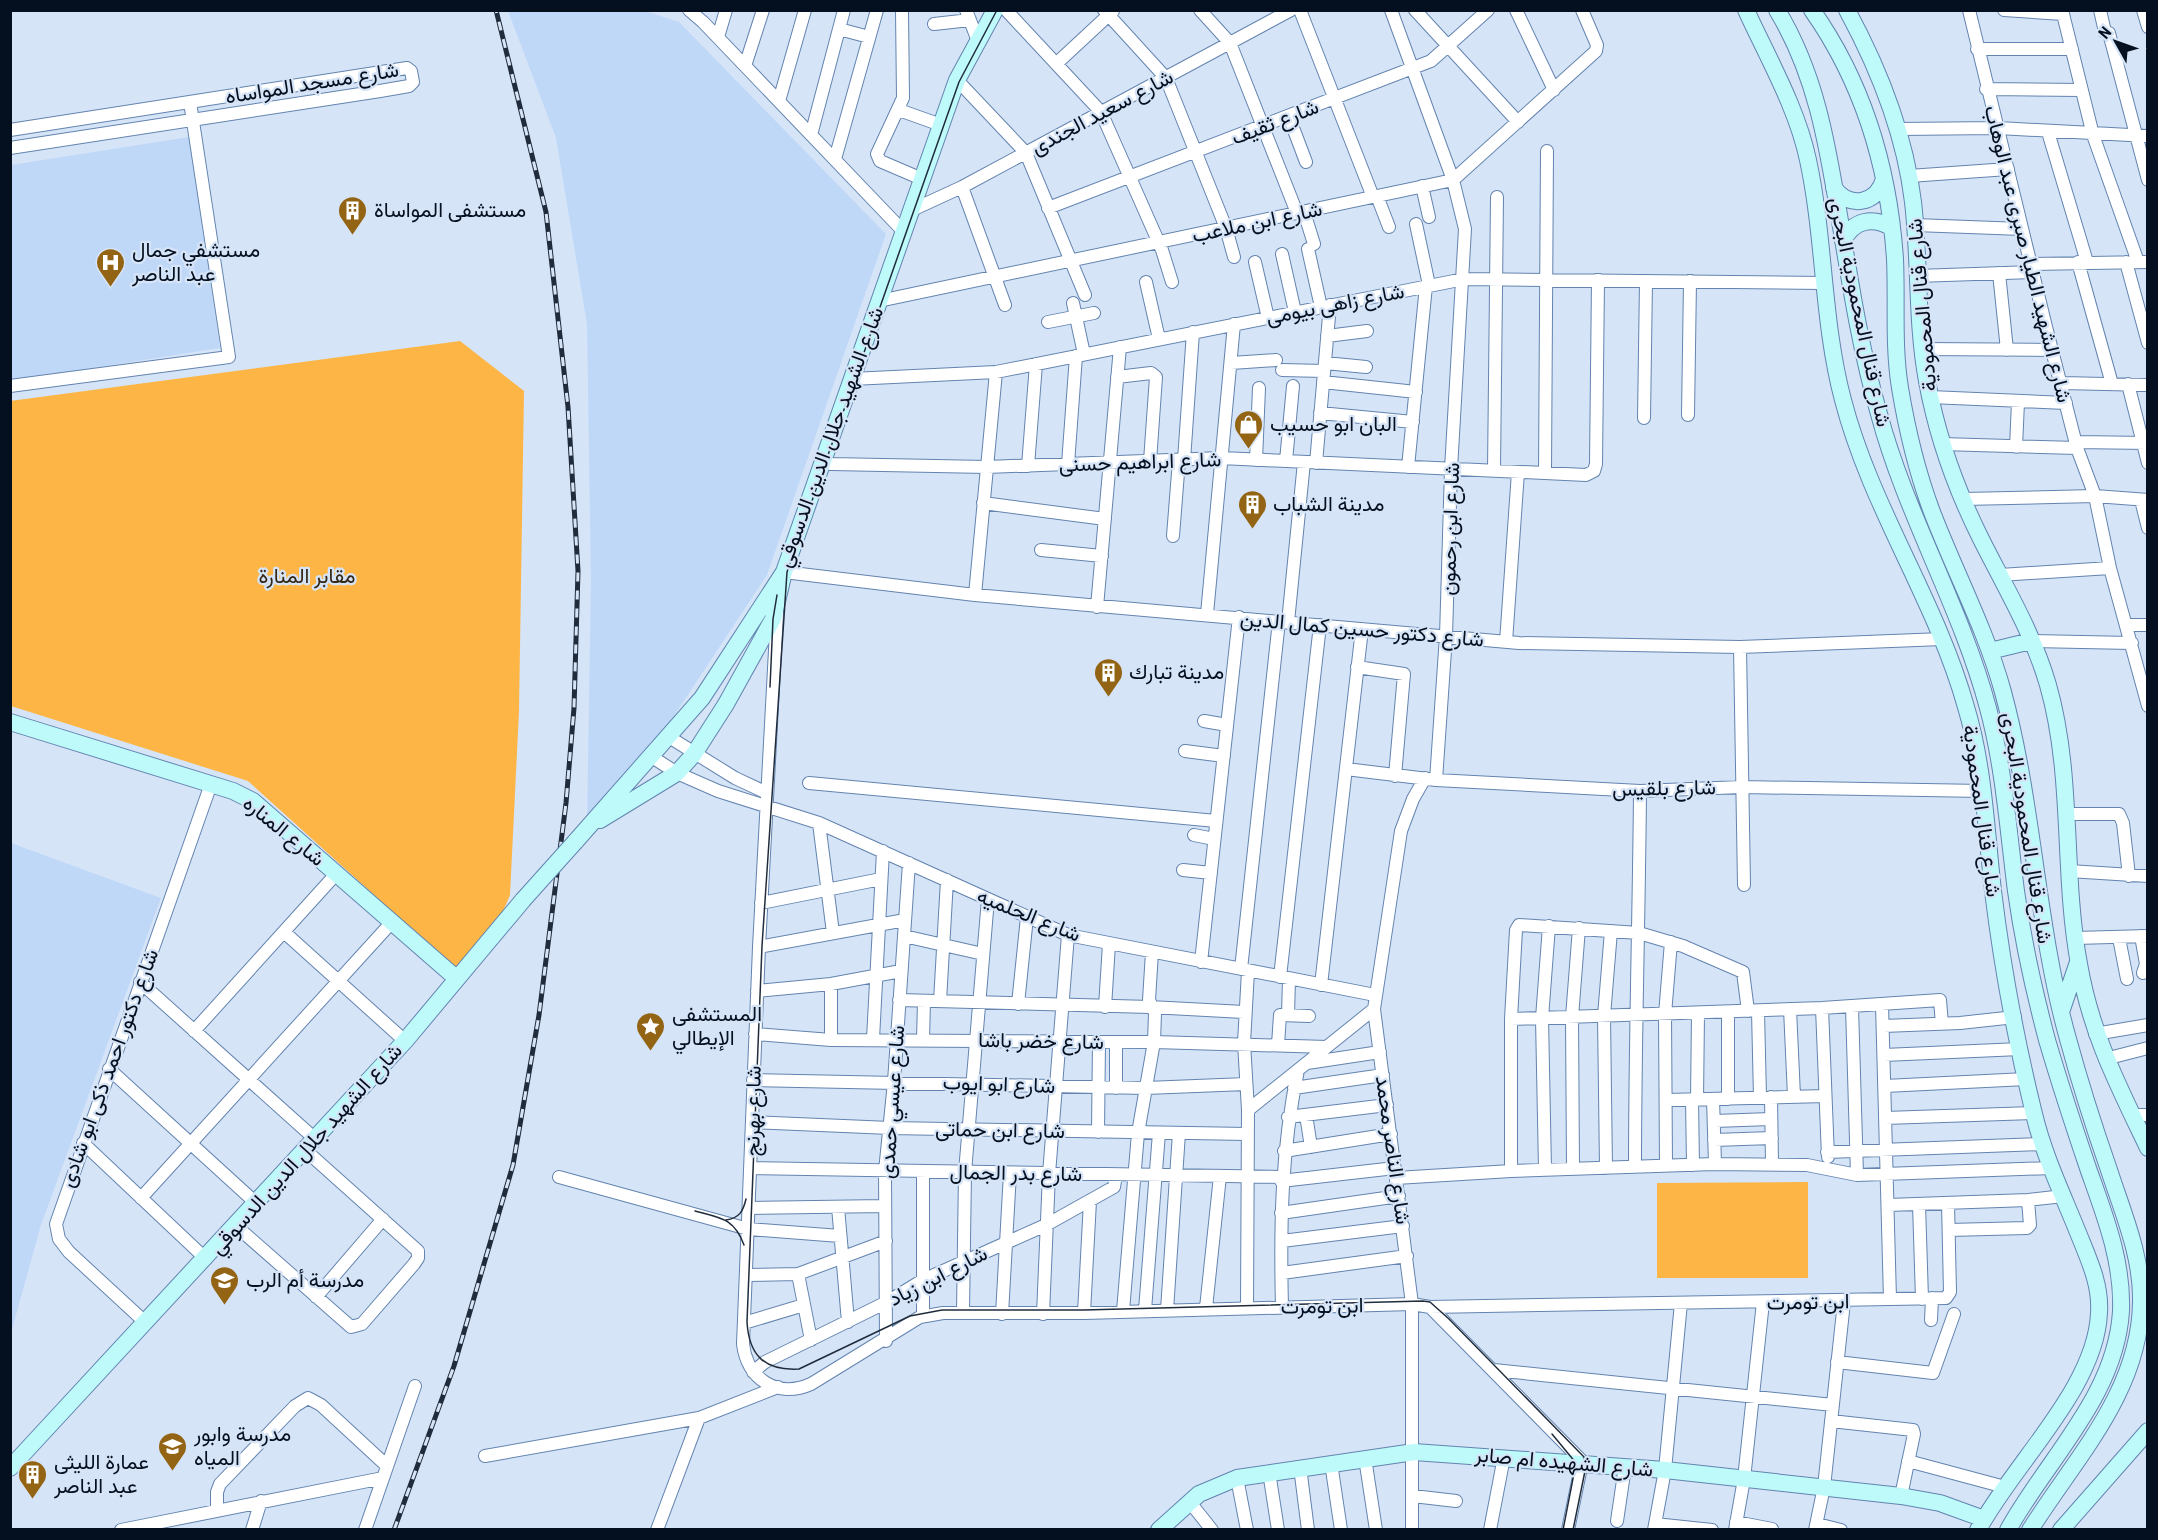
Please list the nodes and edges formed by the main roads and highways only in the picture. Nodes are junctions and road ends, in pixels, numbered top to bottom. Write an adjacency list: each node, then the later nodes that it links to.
1 (994, 10): 11 (main road, شارع الشهيد جلال الدين الدسوقي)
2 (1746, 10): 12 (main road, شارع قنال المحمودية)
3 (1777, 10): 7 (main road, شارع قنال المحمودية البحرى)
4 (1812, 10): 6 (main road, شارع قنال المحمودية البحرى)
5 (1847, 10): 13 (main road, شارع قنال المحمودية)
6 (1884, 179): 7 (main road); 8 (main road, شارع قنال المحمودية البحرى)
7 (1834, 188): 9 (main road, شارع قنال المحمودية البحرى)
8 (1892, 228): 9 (main road); 14 (main road, شارع قنال المحمودية البحرى)
9 (1843, 241): 10 (main road, شارع قنال المحمودية البحرى)
10 (1914, 519): 12 (main road); 26 (main road, شارع قنال المحمودية البحرى)
11 (784, 572): 16 (main road, شارع الشهيد جلال الدين الدسوقي); 16 (main road, شارع الشهيد جلال الدين الدسوقي)
12 (1920, 589): 24 (main road, شارع قنال المحمودية)
13 (2031, 641): 14 (main road); 17 (main road, شارع قنال المحمودية)
14 (1990, 651): 19 (main road, شارع قنال المحمودية البحرى)
15 (10, 722): 18 (main road, شارع المناره)
16 (594, 823): 18 (main road, شارع الشهيد جلال الدين الدسوقي, bridge)
17 (2078, 962): 19 (main road); 20 (main road, شارع قنال المحمودية)
18 (456, 978): 23 (main road, شارع الشهيد جلال الدين الدسوقي)
19 (2061, 1012): 27 (main road, شارع قنال المحمودية البحرى)
20 (2140, 1115): 21 (main road, شارع قنال المحمودية)
21 (2148, 1148)
22 (2148, 1431): 28 (main road)
23 (10, 1468)
24 (1981, 1524): 25 (main road, شارع الشهيده ام صابر)
25 (1164, 1528)
26 (2008, 1530)
27 (2030, 1530)
28 (2061, 1530)

